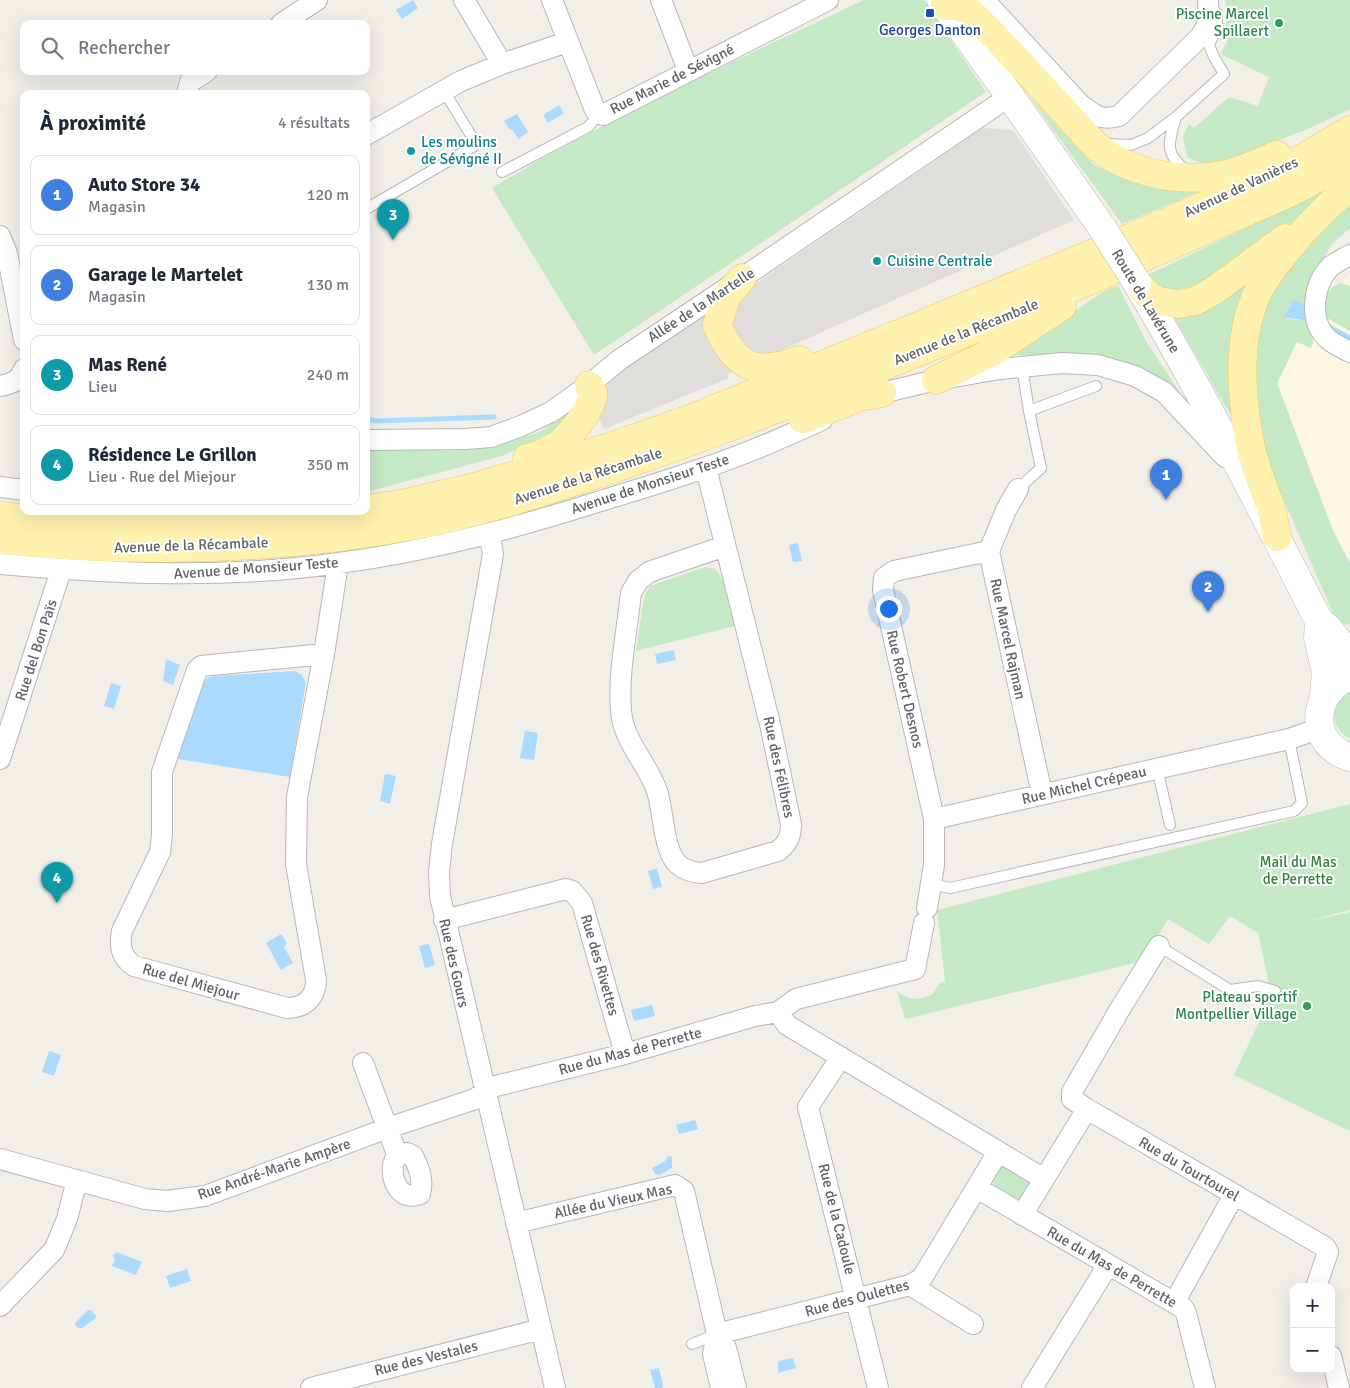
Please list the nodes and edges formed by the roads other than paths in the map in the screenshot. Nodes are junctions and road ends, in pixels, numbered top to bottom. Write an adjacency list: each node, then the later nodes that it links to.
1 (318, 0): 10 (street)
2 (464, 0): 12 (street)
3 (552, 0): 11 (street, Rue Marie de Sévigné)
4 (661, 0): 13 (street)
5 (828, 0): 13 (street, Rue Marie de Sévigné)
6 (984, 0): 7 (street)
7 (1208, 0)
8 (1217, 0): 19 (lane)
9 (943, 3): 17 (main road, Route de Lavérune); 23 (main road)
10 (287, 20)
11 (567, 42): 12 (street); 18 (street, Rue Marie de Sévigné)
12 (502, 64): 16 (street)
13 (688, 70): 18 (street, Rue Marie de Sévigné)
14 (201, 75): 15 (street)
15 (188, 90)
16 (444, 91): 22 (street); 28 (lane)
17 (1010, 96): 32 (main road, Route de Lavérune, bridge); 33 (street, Allée de la Martelle)
18 (599, 114): 25 (lane)
19 (1176, 117): 23 (lane); 26 (lane)
20 (1350, 126): 26 (main road)
21 (1350, 130): 32 (main road, Avenue de Vanières)
22 (370, 133)
23 (1096, 144): 26 (main road)
24 (1350, 157): 32 (main road, Avenue de Vanières)
25 (502, 172)
26 (1205, 176)
27 (1350, 187): 29 (main road)
28 (370, 207)
29 (1310, 224): 32 (main road); 58 (main road)
30 (0, 236): 35 (street)
31 (1350, 255): 37 (street)
32 (1136, 260): 34 (main road, Avenue de la Récambale); 36 (main road, Avenue de la Récambale); 49 (main road, Route de Lavérune)
33 (742, 278): 36 (main road); 41 (street, Allée de la Martelle)
34 (1100, 278): 40 (main road); 47 (main road, Avenue de la Récambale)
35 (20, 320)
36 (882, 340): 53 (main road, Avenue de la Récambale)
37 (1350, 352)
38 (1022, 367): 40 (street, Avenue de Monsieur Teste); 45 (lane); 49 (street, Avenue de Monsieur Teste)
39 (20, 376): 42 (street)
40 (936, 380): 44 (street, Avenue de Monsieur Teste)
41 (589, 385): 46 (street, Allée de la Martelle); 53 (main road)
42 (0, 386)
43 (1096, 386): 45 (lane)
44 (882, 393): 47 (main road); 48 (street, Avenue de Monsieur Teste)
45 (1029, 411): 51 (lane)
46 (370, 440)
47 (687, 444): 59 (main road, Avenue de la Récambale)
48 (706, 468): 57 (street, Avenue de Monsieur Teste); 60 (street, Rue des Félibres)
49 (1247, 482): 58 (main road, Route de Lavérune)
50 (0, 487): 52 (street)
51 (1018, 489): 61 (street)
52 (20, 490)
53 (406, 503): 54 (main road, Avenue de la Récambale)
54 (370, 508)
55 (314, 515): 56 (main road, Avenue de la Récambale)
56 (0, 516)
57 (488, 534): 63 (street, Avenue de Monsieur Teste); 79 (street, Rue des Gours)
58 (1277, 538): 65 (main road, Route de Lavérune)
59 (0, 540)
60 (725, 546): 60 (street, Rue des Félibres)
61 (989, 551): 75 (street, Rue Marcel Rajman); 76 (street, Rue Robert Desnos)
62 (0, 564): 64 (street, Avenue de Monsieur Teste)
63 (338, 564): 64 (street, Avenue de Monsieur Teste); 66 (street, Rue del Miejour)
64 (61, 570): 73 (street, Rue del Bon Païs)
65 (1319, 621): 67 (main road, Route de Lavérune); 69 (main road, Route de Lavérune)
66 (324, 654): 66 (street, Rue del Miejour)
67 (1350, 657)
68 (1350, 676): 69 (main road)
69 (1324, 697): 70 (main road, Route de Lavérune)
70 (1321, 728): 71 (street, Rue Michel Crépeau); 72 (main road)
71 (1291, 747): 74 (street, Rue Michel Crépeau); 78 (lane)
72 (1350, 756)
73 (0, 759)
74 (1157, 768): 75 (street, Rue Michel Crépeau); 77 (lane)
75 (1042, 794): 76 (street, Rue Michel Crépeau)
76 (934, 819): 78 (street)
77 (1170, 825)
78 (931, 884): 82 (street, Rue du Mas de Perrette)
79 (444, 920): 83 (street, Rue des Rivettes); 86 (street, Rue des Gours)
80 (1159, 946): 81 (lane); 87 (street, Rue du Tourtourel)
81 (1276, 991)
82 (778, 1012): 83 (street, Rue du Mas de Perrette); 84 (street)
83 (625, 1054): 86 (street, Rue du Mas de Perrette)
84 (841, 1057): 89 (street); 101 (street, Rue de la Cadoule)
85 (364, 1063): 88 (street)
86 (484, 1093): 88 (street, Rue André-Marie Ampère); 97 (street, Rue des Gours)
87 (1087, 1109): 92 (street); 95 (street, Rue du Tourtourel)
88 (388, 1128): 90 (street); 93 (street, Rue André-Marie Ampère)
89 (998, 1152): 92 (street); 94 (street)
90 (398, 1154)
91 (0, 1159): 93 (street, Rue André-Marie Ampère)
92 (1044, 1179): 96 (street)
93 (77, 1180): 103 (street)
94 (977, 1188): 96 (street, Rue du Mas de Perrette); 100 (street, Rue des Oulettes)
95 (1234, 1195): 99 (street, Rue du Tourtourel); 102 (street)
96 (1022, 1215): 98 (street, Rue du Mas de Perrette)
97 (516, 1223): 105 (street, Rue des Gours); 106 (street, Allée du Vieux Mas)
98 (1108, 1265): 102 (street, Rue du Mas de Perrette); 114 (street)
99 (1317, 1283)
100 (910, 1285): 101 (street, Rue des Oulettes); 104 (street)
101 (857, 1298): 106 (street, Rue des Oulettes); 113 (street, Rue de la Cadoule)
102 (1174, 1303): 115 (street, Rue du Mas de Perrette)
103 (0, 1306)
104 (973, 1324)
105 (541, 1329): 109 (street, Rue des Vestales); 110 (street, Rue des Gours)
106 (716, 1334): 107 (lane); 111 (street, Allée du Vieux Mas); 112 (street, Allée du Vieux Mas)
107 (692, 1344)
108 (1335, 1372): 116 (street)
109 (311, 1388)
110 (555, 1388)
111 (721, 1388)
112 (736, 1388)
113 (878, 1388)
114 (1032, 1388)
115 (1204, 1388)
116 (1339, 1388)

